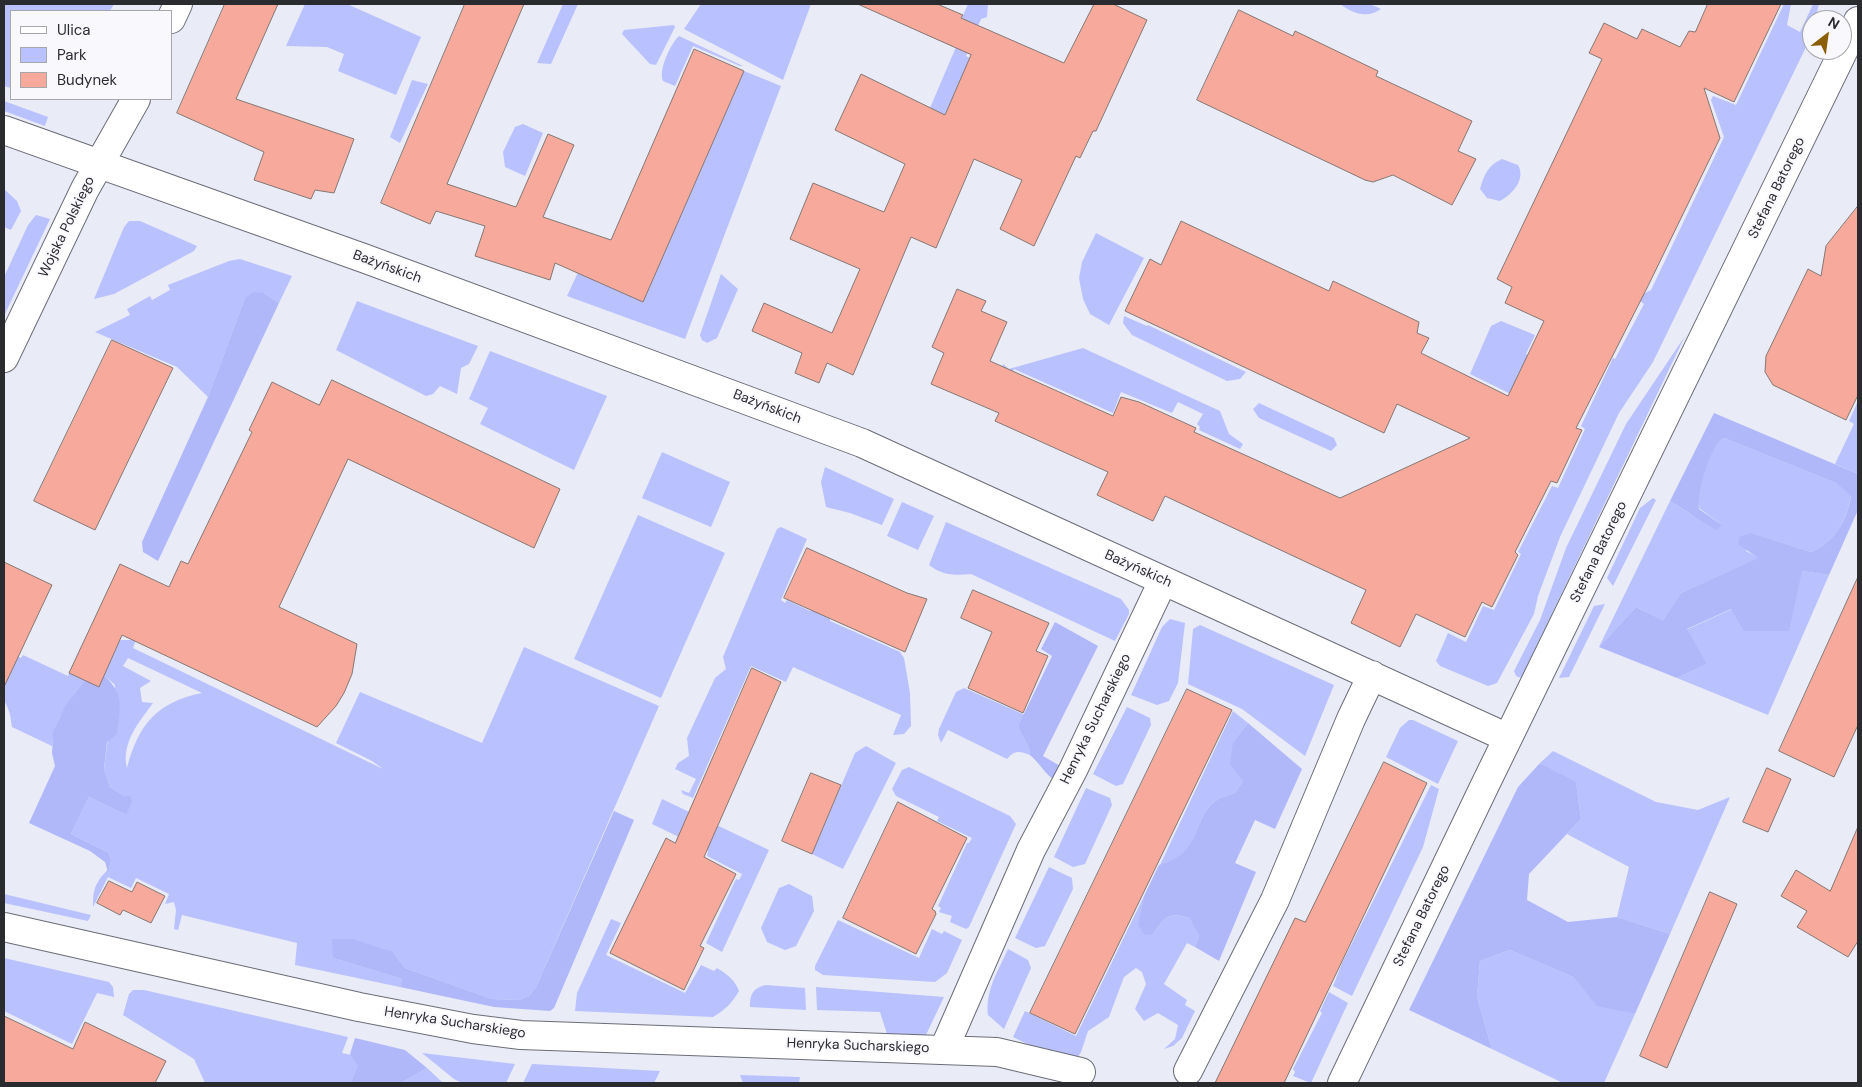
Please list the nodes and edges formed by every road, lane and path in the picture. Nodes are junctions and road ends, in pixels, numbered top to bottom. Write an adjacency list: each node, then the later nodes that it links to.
1 (178, 4): 2 (street)
2 (172, 17)
3 (1858, 21): 10 (street, Stefana Batorego)
4 (135, 100): 6 (street, Wojska Polskiego)
5 (4, 130): 6 (street, Bażyńskich)
6 (100, 164): 7 (street, Wojska Polskiego); 8 (street, Bażyńskich)
7 (4, 358)
8 (1164, 581): 9 (street, Bażyńskich); 12 (street, Henryka Sucharskiego)
9 (1372, 675): 10 (street, Bażyńskich); 13 (street)
10 (1508, 738): 15 (street, Stefana Batorego)
11 (4, 927): 12 (street, Henryka Sucharskiego)
12 (944, 1049): 14 (street, Henryka Sucharskiego)
13 (1188, 1071)
14 (1080, 1072)
15 (1342, 1083)

